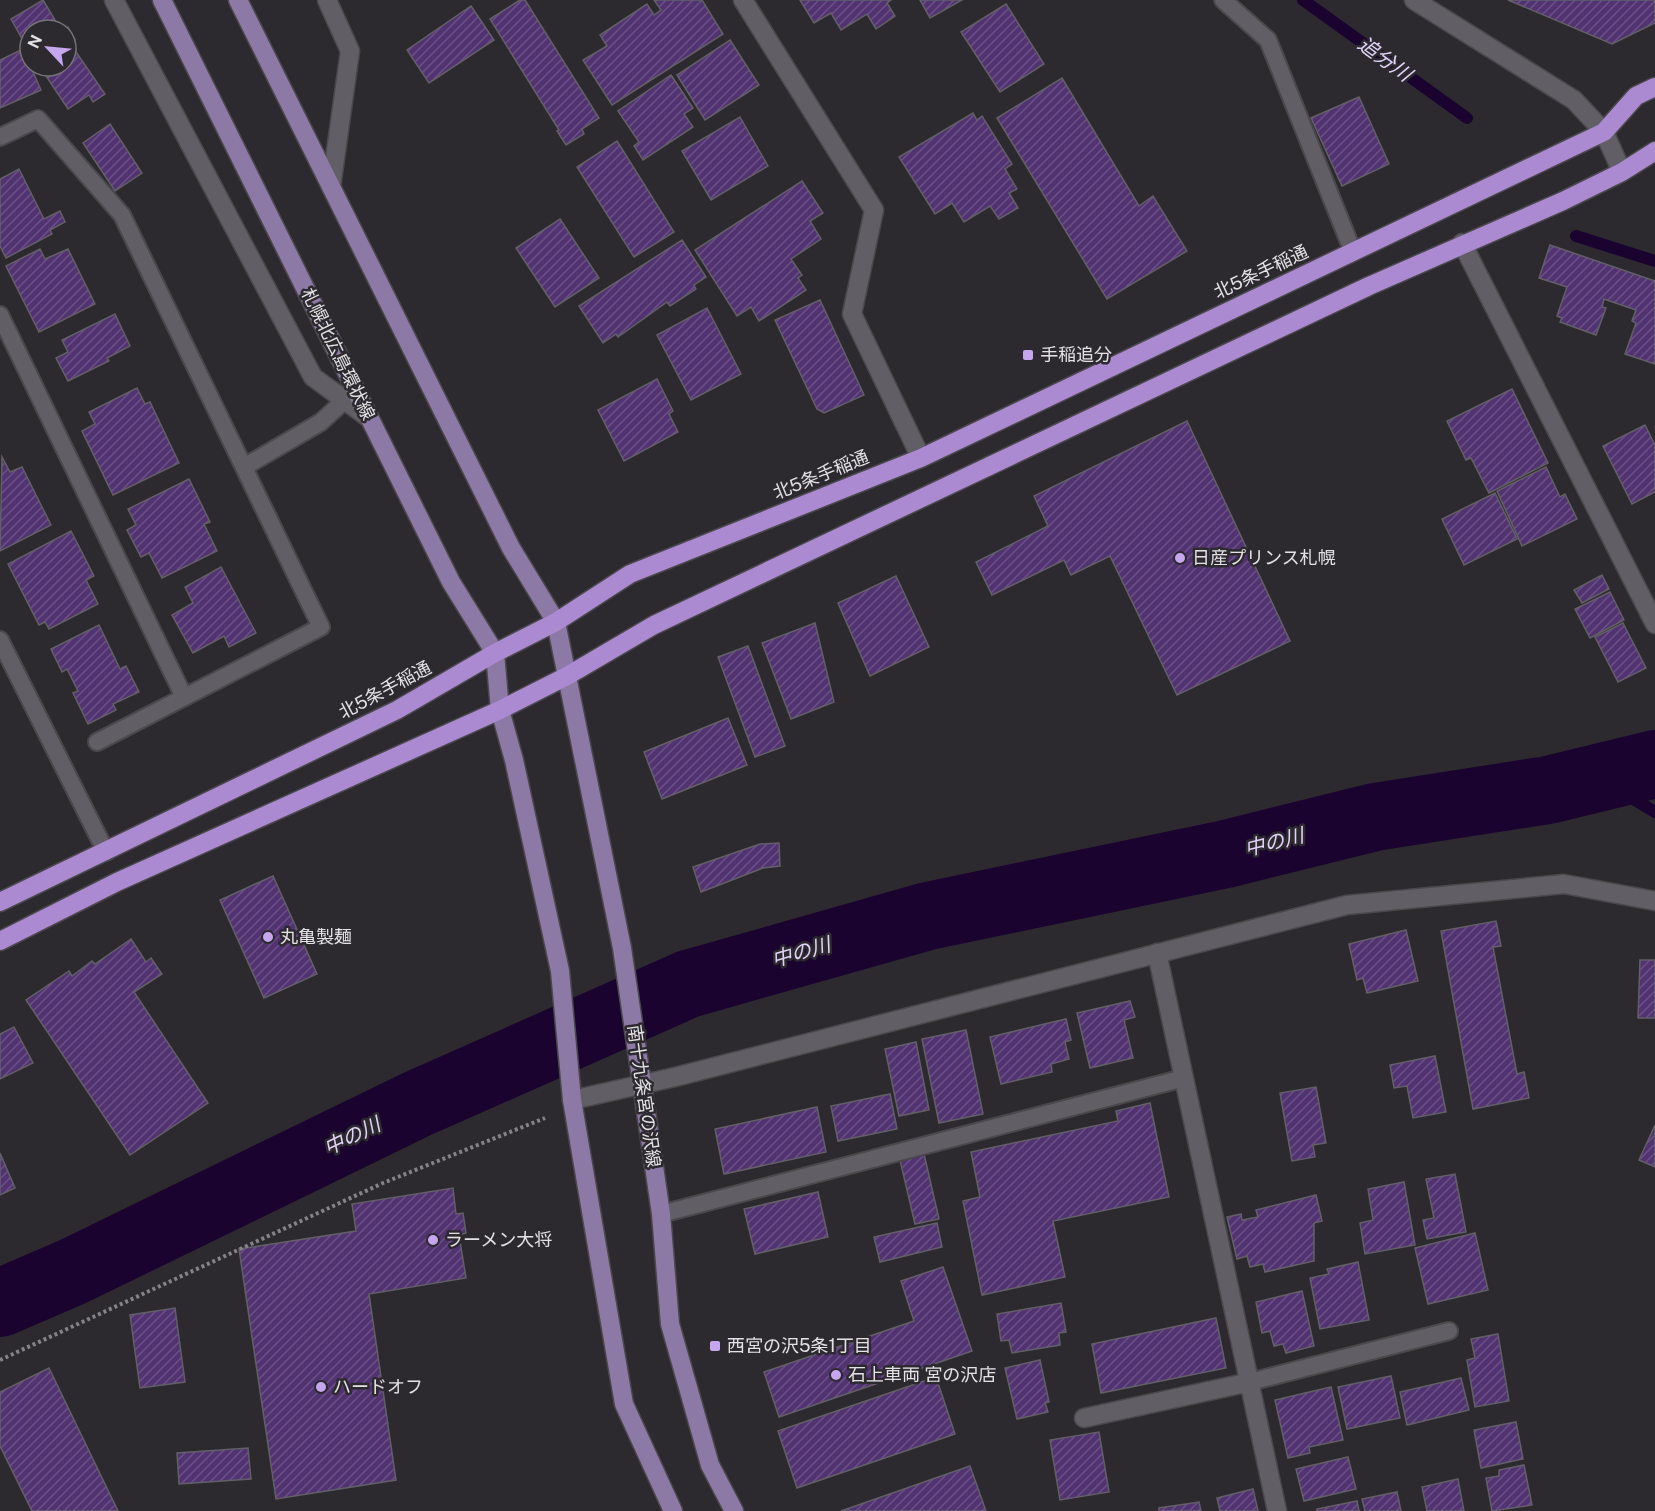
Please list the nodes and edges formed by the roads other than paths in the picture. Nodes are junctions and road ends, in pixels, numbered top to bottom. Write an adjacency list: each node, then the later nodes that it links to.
1 (114, 0): 17 (street)
2 (162, 0): 18 (main road, 札幌北広島環状線)
3 (238, 0): 13 (main road)
4 (327, 0): 13 (street)
5 (743, 0): 19 (street)
6 (1223, 0): 15 (lane)
7 (1414, 0): 9 (street)
8 (1655, 87): 9 (highway, 北5条手稲通)
9 (1604, 132): 12 (street); 15 (highway, 北5条手稲通)
10 (0, 137): 20 (lane)
11 (1655, 151): 12 (highway)
12 (1622, 172): 14 (highway)
13 (331, 187): 21 (main road)
14 (1462, 243): 22 (street); 25 (highway)
15 (1353, 252): 19 (highway, 北5条手稲通)
16 (0, 315): 26 (lane)
17 (345, 400): 18 (street); 20 (lane)
18 (369, 418): 24 (main road, 札幌北広島環状線)
19 (921, 458): 21 (highway, 北5条手稲通)
20 (244, 467): 26 (lane)
21 (556, 622): 24 (highway, 北5条手稲通); 25 (main road)
22 (1655, 624)
23 (0, 640): 29 (lane)
24 (495, 653): 27 (main road, 札幌北広島環状線); 29 (highway, 北5条手稲通)
25 (567, 676): 27 (highway); 35 (main road, 南十九条宮の沢線)
26 (184, 697): 28 (lane)
27 (500, 710): 32 (highway); 36 (main road)
28 (97, 742)
29 (105, 852): 31 (highway, 北5条手稲通)
30 (1655, 901): 33 (street)
31 (0, 902)
32 (0, 941)
33 (1157, 953): 34 (street); 35 (street)
34 (1184, 1078): 37 (lane); 39 (street)
35 (641, 1084): 36 (street); 37 (main road, 南十九条宮の沢線)
36 (572, 1099): 41 (main road)
37 (662, 1214): 42 (main road, 南十九条宮の沢線)
38 (1449, 1331): 39 (lane)
39 (1250, 1382): 40 (street); 43 (street)
40 (1084, 1418)
41 (673, 1511)
42 (734, 1511)
43 (1278, 1511)

